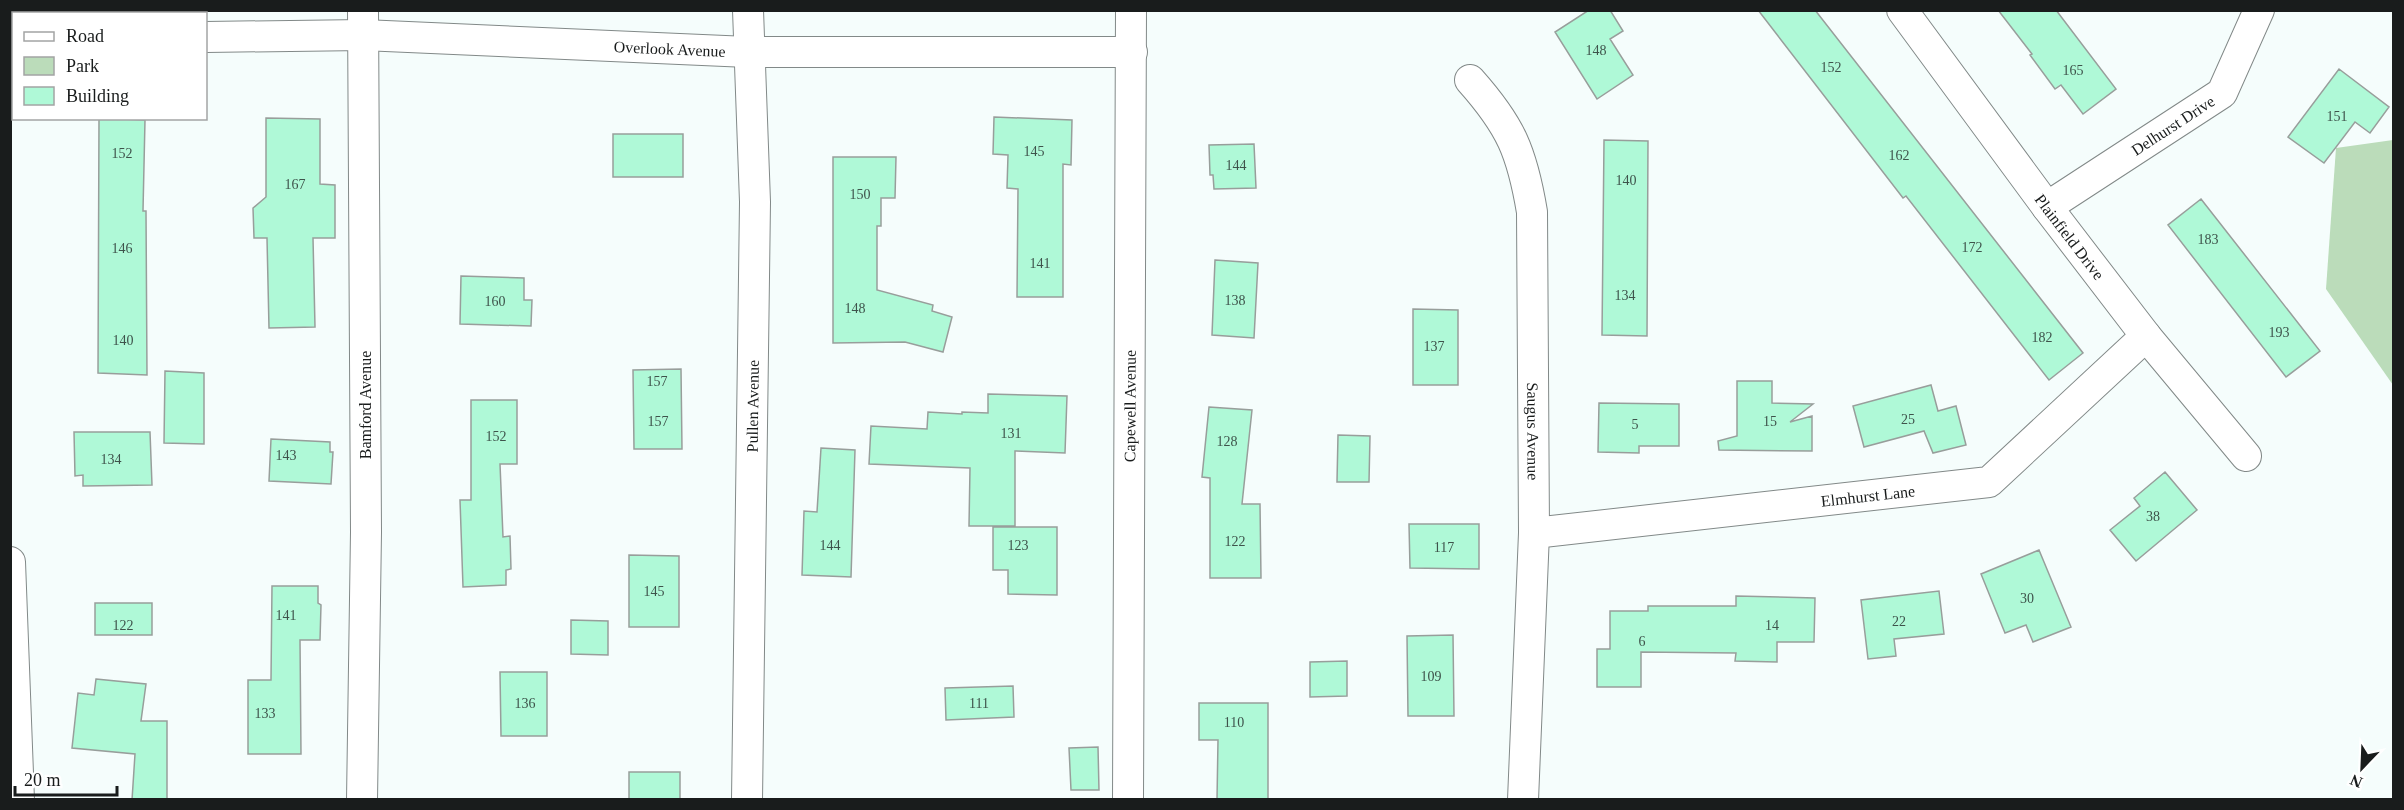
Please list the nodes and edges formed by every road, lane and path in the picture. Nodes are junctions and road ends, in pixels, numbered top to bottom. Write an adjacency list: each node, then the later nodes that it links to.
1 (748, 10): 7 (street, Pullen Avenue)
2 (1131, 10): 8 (street, Capewell Avenue)
3 (1902, 10): 10 (street, Plainfield Drive)
4 (2259, 10): 10 (street, Delhurst Drive)
5 (363, 23): 6 (street, Overlook Avenue); 7 (street, Overlook Avenue); 16 (street, Bamford Avenue)
6 (207, 37)
7 (748, 52): 8 (street, Overlook Avenue); 17 (street, Pullen Avenue)
8 (1132, 52): 18 (street, Capewell Avenue)
9 (1470, 80): 13 (street, Saugus Avenue)
10 (2047, 207): 11 (street, Plainfield Drive)
11 (2146, 336): 12 (street, Plainfield Drive); 13 (street, Elmhurst Lane)
12 (2246, 456)
13 (1534, 533): 19 (street, Saugus Avenue)
14 (10, 562): 15 (street)
15 (18, 800)
16 (362, 800)
17 (747, 800)
18 (1128, 800)
19 (1523, 800)

